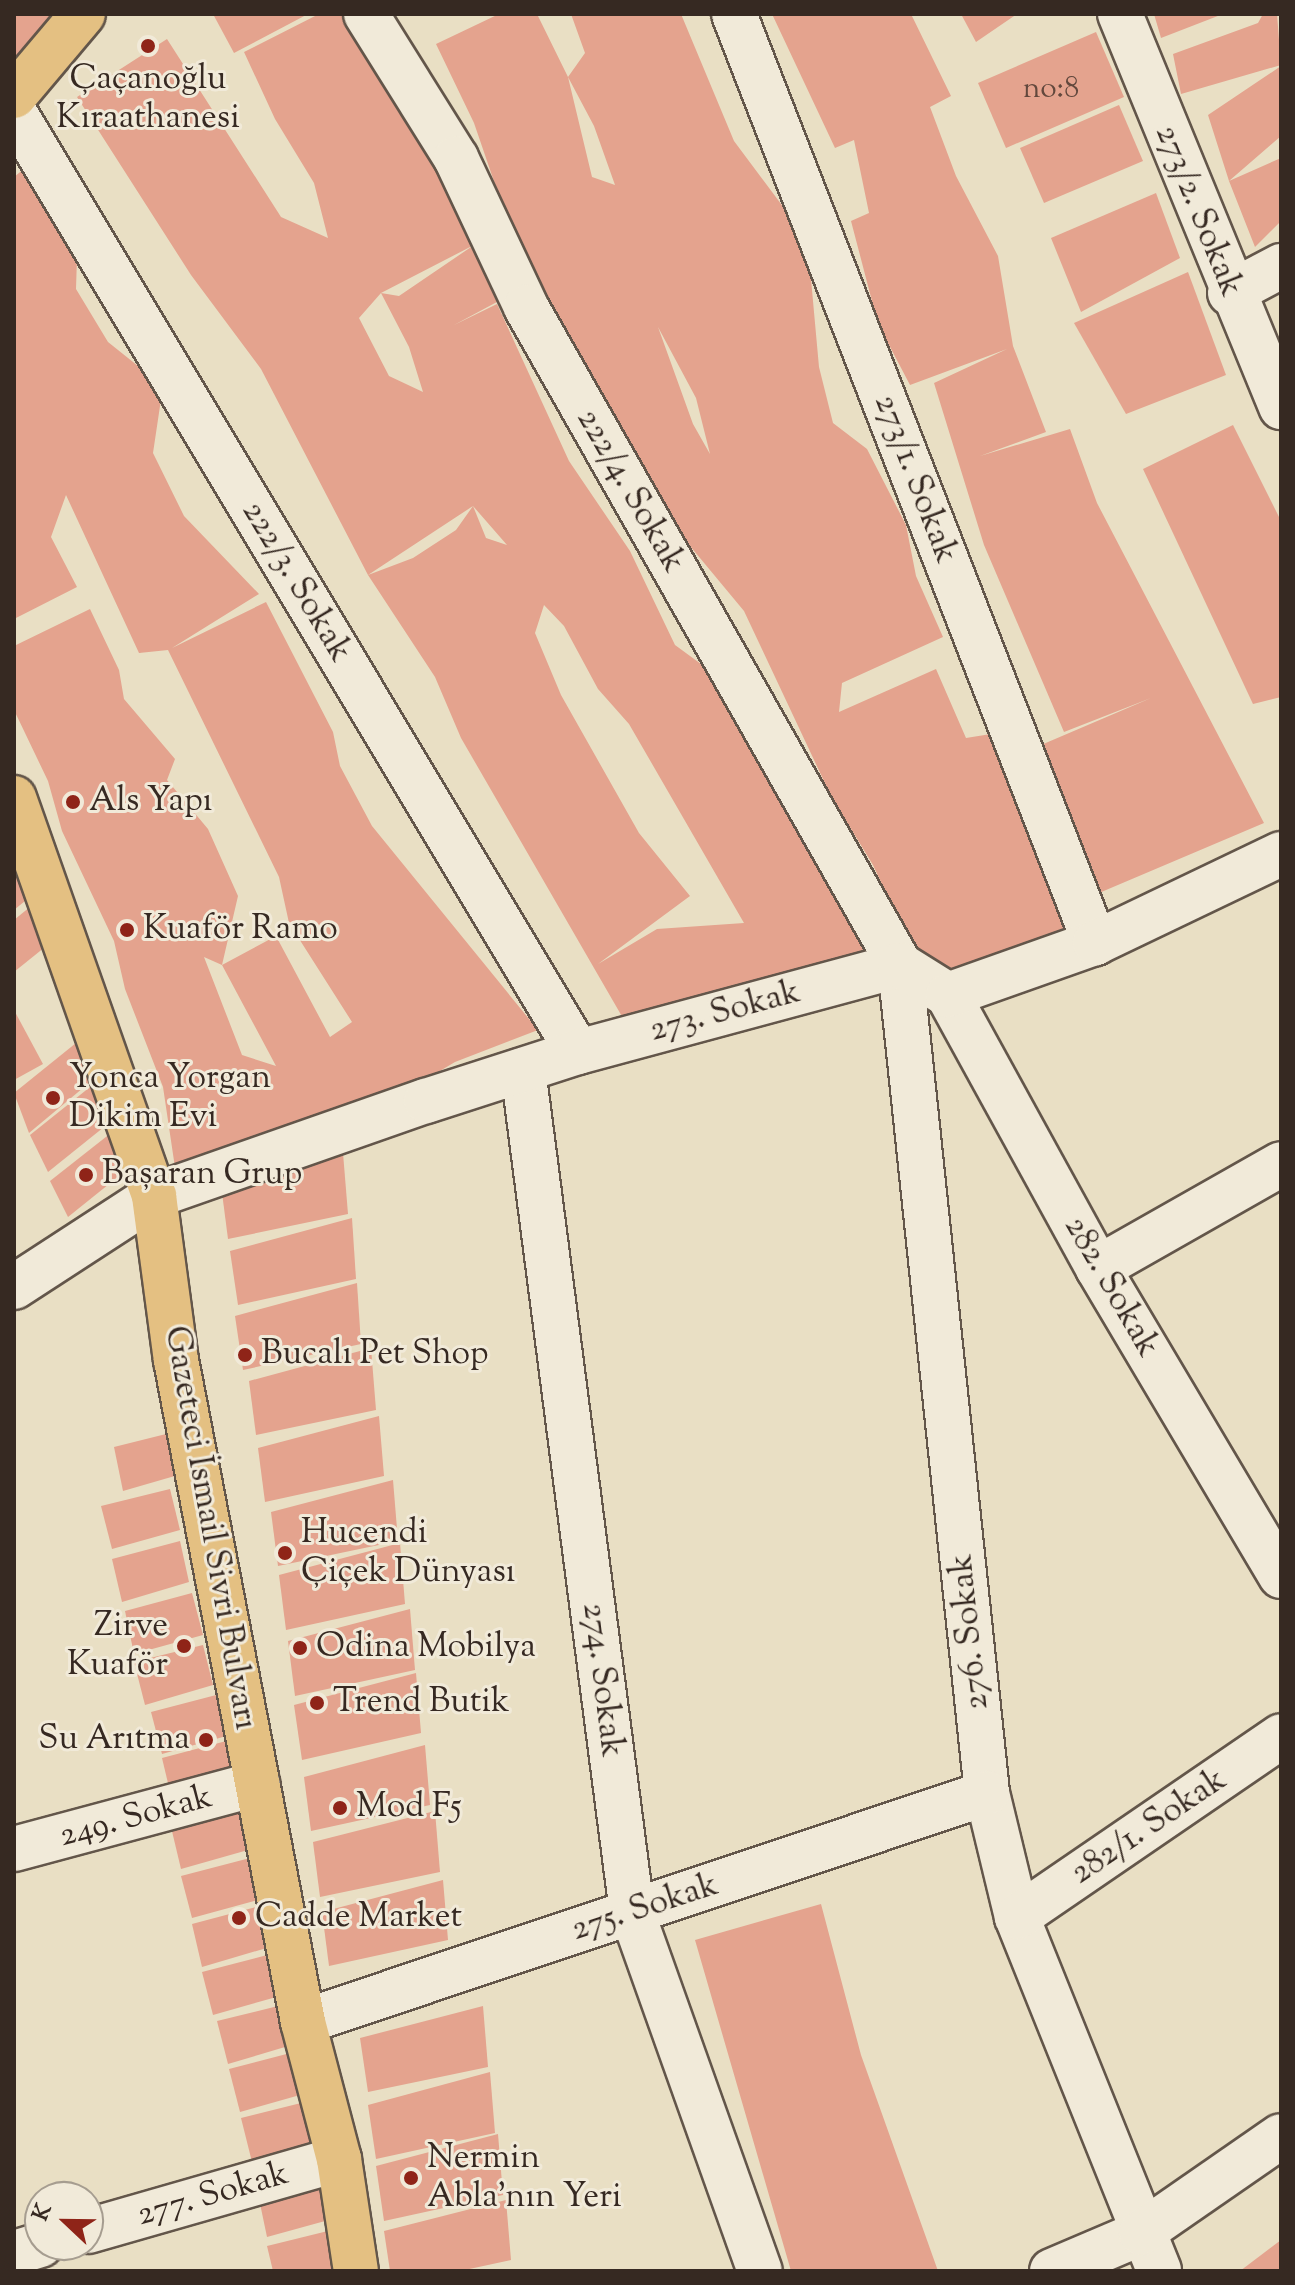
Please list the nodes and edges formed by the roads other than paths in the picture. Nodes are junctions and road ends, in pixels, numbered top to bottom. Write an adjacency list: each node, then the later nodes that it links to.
1 (83, 14): 5 (main road)
2 (366, 14): 13 (street, 222/4. Sokak)
3 (734, 14): 12 (street, 273/1. Sokak)
4 (1120, 14): 8 (street, 273/2. Sokak)
5 (14, 96)
6 (14, 112): 15 (street, 222/3. Sokak)
7 (1281, 266): 8 (street)
8 (1230, 293): 9 (street, 273/2. Sokak)
9 (1281, 407)
10 (16, 813): 18 (main road, Gazeteci İsmail Sivri Bulvarı)
11 (1281, 854): 12 (street)
12 (1095, 943): 14 (street)
13 (900, 965): 14 (street); 15 (street, 273. Sokak); 24 (street, 276. Sokak)
14 (948, 995): 19 (street, 282. Sokak)
15 (578, 1052): 16 (street, 273. Sokak)
16 (523, 1070): 18 (street, 273. Sokak); 26 (street, 274. Sokak)
17 (1281, 1164): 19 (street)
18 (154, 1196): 20 (street, 273. Sokak); 23 (main road, Gazeteci İsmail Sivri Bulvarı)
19 (1098, 1268): 21 (street, 282. Sokak)
20 (14, 1287)
21 (1281, 1576)
22 (1281, 1736): 27 (street, 282/1. Sokak)
23 (257, 1784): 25 (street, 249. Sokak); 28 (main road, Gazeteci İsmail Sivri Bulvarı)
24 (987, 1793): 26 (street, 275. Sokak); 27 (street, 276. Sokak)
25 (14, 1849)
26 (632, 1912): 28 (street, 275. Sokak); 34 (street, 274. Sokak)
27 (1017, 1917): 32 (street, 276. Sokak)
28 (303, 2022): 30 (main road, Gazeteci İsmail Sivri Bulvarı)
29 (1281, 2136): 32 (street)
30 (339, 2159): 31 (street, 277. Sokak); 33 (main road, Gazeteci İsmail Sivri Bulvarı)
31 (104, 2226)
32 (1150, 2252): 35 (street)
33 (356, 2271)
34 (760, 2271)
35 (1052, 2271)

